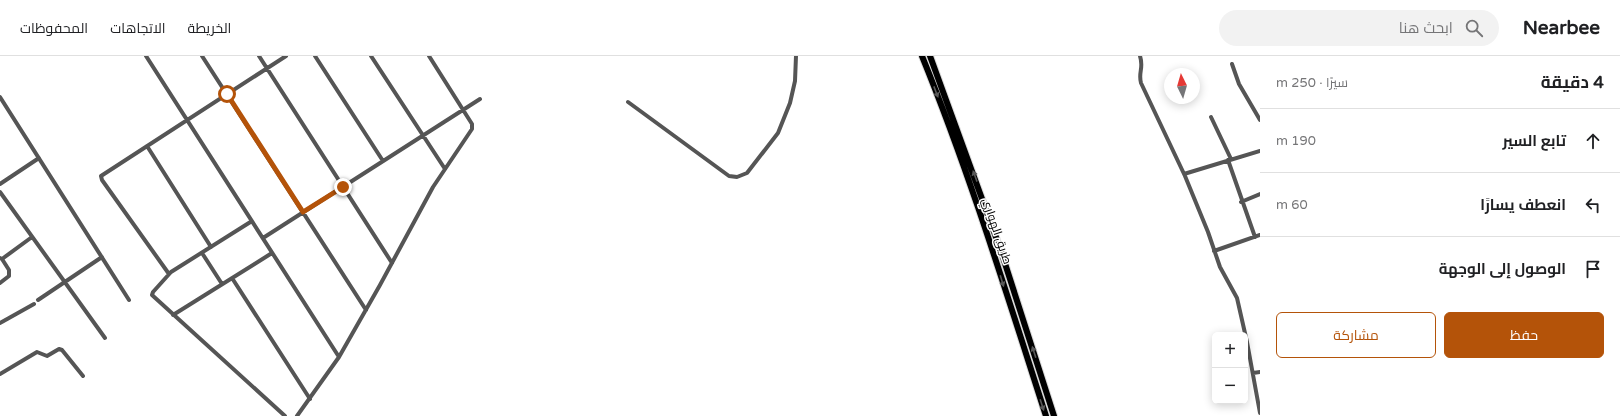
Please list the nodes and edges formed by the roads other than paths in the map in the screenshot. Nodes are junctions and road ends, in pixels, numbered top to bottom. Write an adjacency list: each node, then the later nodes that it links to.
1 (146, 56): 20 (street)
2 (202, 56): 14 (street)
3 (259, 56): 13 (street)
4 (286, 56): 13 (street)
5 (315, 56): 27 (street)
6 (372, 56): 22 (street)
7 (428, 56): 18 (street)
8 (796, 56): 17 (street)
9 (922, 56): 46 (highway, طريق الهواري, one-way to 46)
10 (930, 56): 42 (highway, طريق الهواري, one-way to 10)
11 (1140, 56): 29 (street)
12 (1232, 64): 21 (street)
13 (267, 68): 14 (street); 31 (street)
14 (227, 94): 20 (street); 35 (street)
15 (0, 97): 25 (street)
16 (480, 99): 18 (street)
17 (628, 102)
18 (463, 110): 22 (street); 28 (street)
19 (1211, 117): 26 (street)
20 (187, 120): 23 (street); 36 (street)
21 (1260, 120)
22 (423, 136): 27 (street); 28 (street)
23 (147, 146): 41 (street); 50 (street)
24 (1260, 151): 26 (street)
25 (39, 158): 30 (street); 47 (street)
26 (1229, 160): 29 (street); 34 (street)
27 (383, 161): 31 (street)
28 (444, 169): 49 (street)
29 (1184, 174): 43 (street)
30 (0, 184)
31 (343, 187): 35 (street); 49 (street)
32 (0, 192): 38 (street)
33 (1260, 194): 34 (street)
34 (1241, 202): 39 (street)
35 (303, 212): 40 (street); 58 (street)
36 (252, 221): 40 (street); 41 (street)
37 (1260, 235): 39 (street)
38 (32, 237): 48 (street); 52 (street)
39 (1255, 237): 43 (street)
40 (263, 238): 45 (street)
41 (211, 247): 44 (street)
42 (1001, 251): 46 (highway); 72 (highway, طريق الهواري, one-way to 42)
43 (1214, 251): 64 (street)
44 (202, 252): 50 (street); 54 (street)
45 (272, 253): 51 (street); 62 (street)
46 (994, 254): 71 (highway, طريق الهواري, one-way to 71)
47 (102, 257): 52 (street); 56 (street)
48 (1, 258): 53 (street)
49 (392, 263): 58 (street)
50 (169, 274): 59 (street)
51 (232, 278): 54 (street); 67 (street)
52 (63, 282): 55 (street); 61 (street)
53 (0, 283)
54 (222, 284): 59 (street)
55 (38, 300)
56 (129, 300)
57 (34, 304): 60 (street)
58 (366, 310): 62 (street)
59 (173, 315): 69 (street)
60 (0, 323)
61 (104, 338)
62 (339, 357): 67 (street)
63 (1260, 372): 64 (street)
64 (1253, 373): 68 (street)
65 (0, 374): 66 (street)
66 (83, 376)
67 (310, 399): 70 (street)
68 (1260, 413)
69 (285, 416)
70 (297, 416)
71 (1046, 416)
72 (1054, 416)

